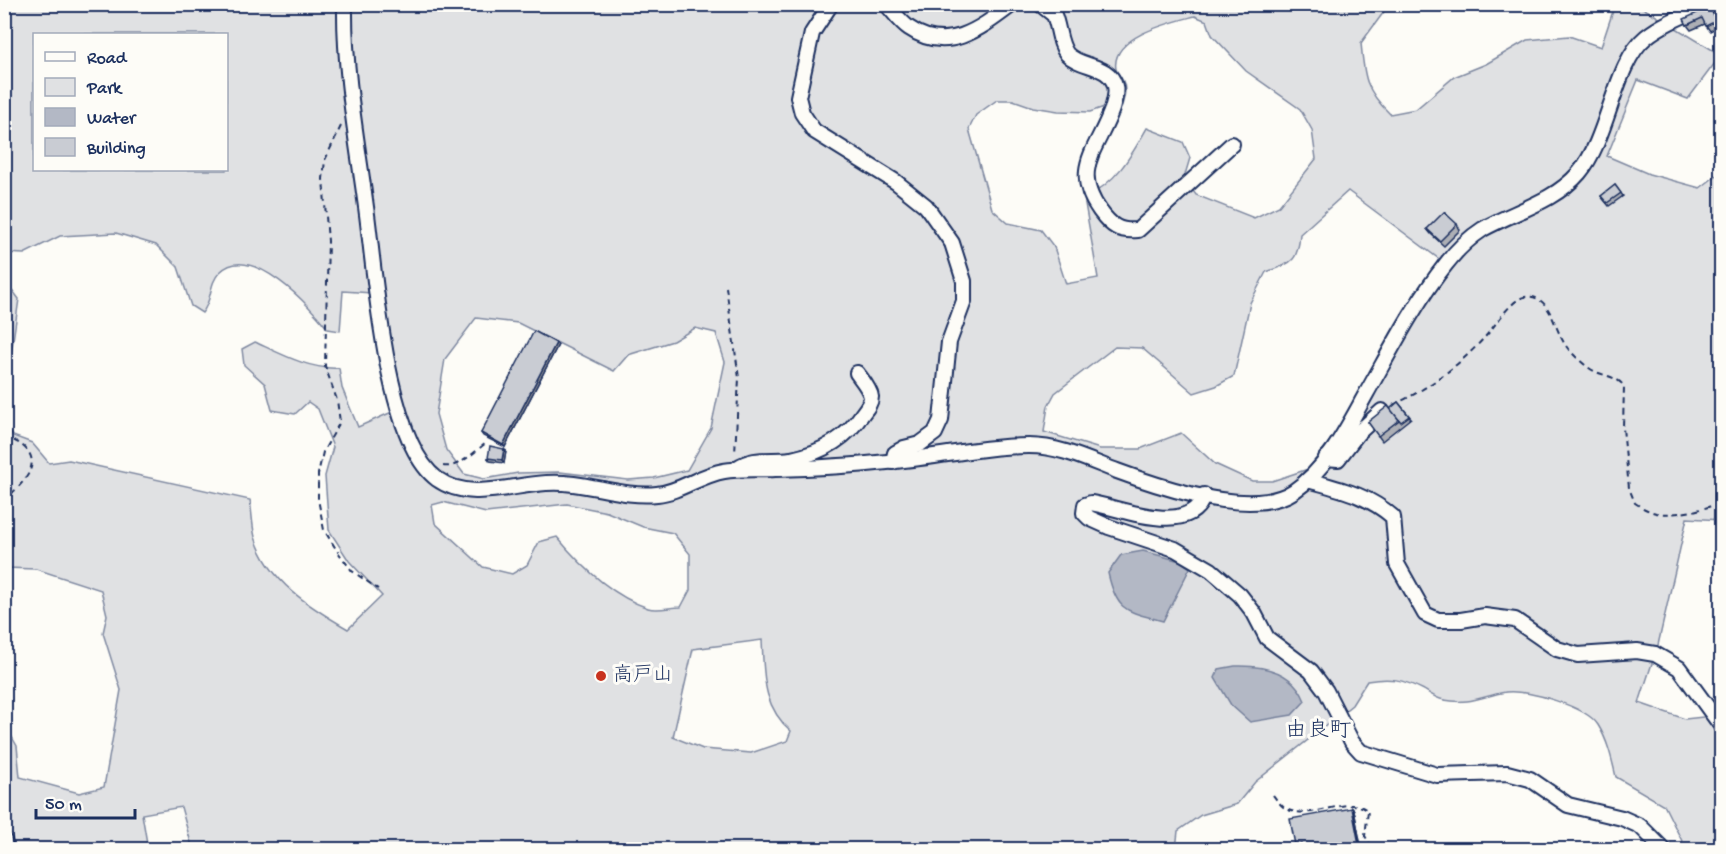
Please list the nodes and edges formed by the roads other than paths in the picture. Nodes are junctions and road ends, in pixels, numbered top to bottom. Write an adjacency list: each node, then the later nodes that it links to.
1 (345, 4): 12 (street)
2 (831, 4): 11 (street)
3 (886, 4): 4 (street)
4 (1013, 4)
5 (1040, 4): 7 (street)
6 (1710, 4): 10 (street)
7 (1232, 144)
8 (857, 373): 12 (street)
9 (1388, 407): 10 (street)
10 (1326, 458): 13 (street)
11 (893, 462): 12 (street); 14 (street)
12 (733, 471)
13 (1308, 480): 14 (street); 15 (street)
14 (1204, 495): 18 (street)
15 (1722, 727)
16 (4, 840): 17 (street)
17 (6, 849)
18 (1664, 849)

